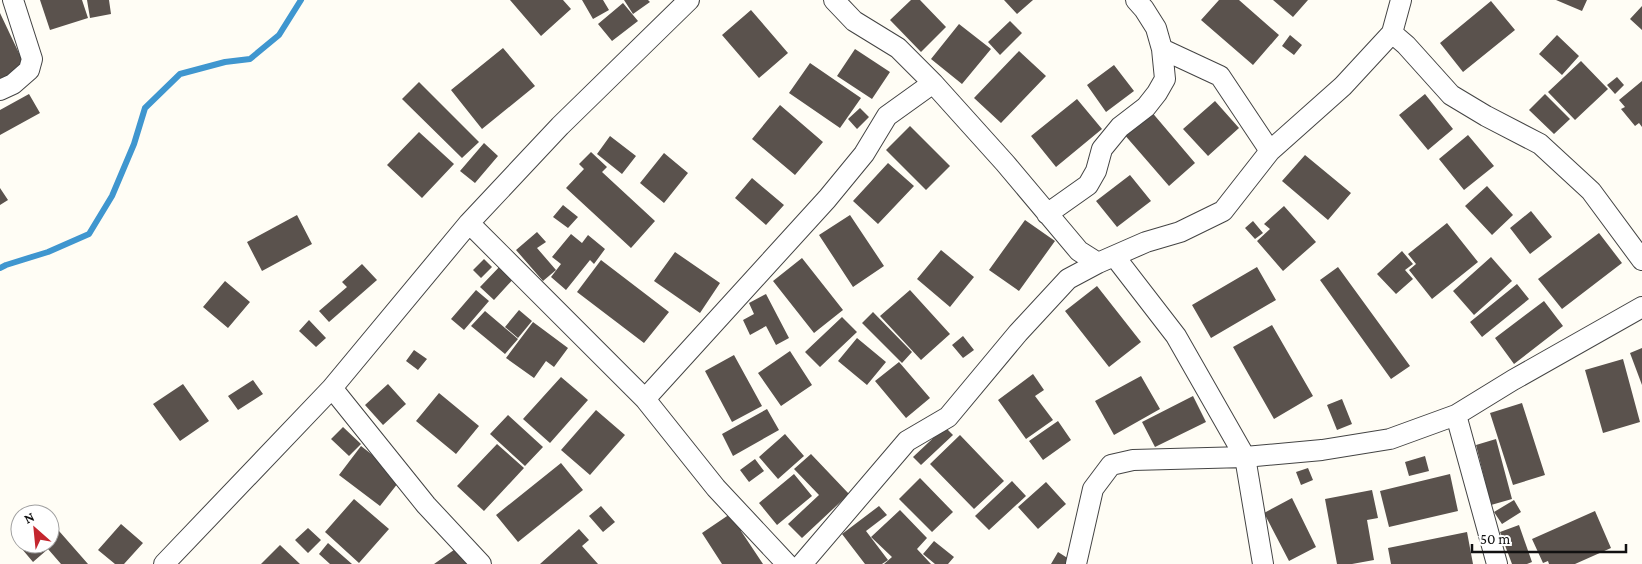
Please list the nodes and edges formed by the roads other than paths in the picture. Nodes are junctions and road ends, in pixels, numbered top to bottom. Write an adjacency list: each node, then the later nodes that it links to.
1 (13, 0): 9 (street)
2 (689, 0): 12 (street)
3 (834, 0): 8 (street)
4 (1136, 0): 7 (street)
5 (1401, 0): 6 (street)
6 (1392, 33): 10 (street); 15 (street)
7 (1162, 48): 10 (street); 11 (street)
8 (932, 83): 11 (street); 19 (street)
9 (0, 90)
10 (1270, 151): 14 (street)
11 (1047, 214): 13 (street)
12 (469, 223): 18 (street); 19 (street)
13 (1079, 251): 14 (street); 16 (street)
14 (1106, 260): 16 (street); 21 (street)
15 (1642, 260)
16 (1068, 279): 25 (street)
17 (1642, 308): 20 (street)
18 (332, 388): 22 (street); 23 (street)
19 (645, 399): 24 (street)
20 (1456, 414): 21 (street); 28 (street)
21 (1245, 457): 26 (street); 27 (street)
22 (164, 564)
23 (481, 564)
24 (787, 564)
25 (802, 564)
26 (1076, 564)
27 (1263, 564)
28 (1496, 564)

